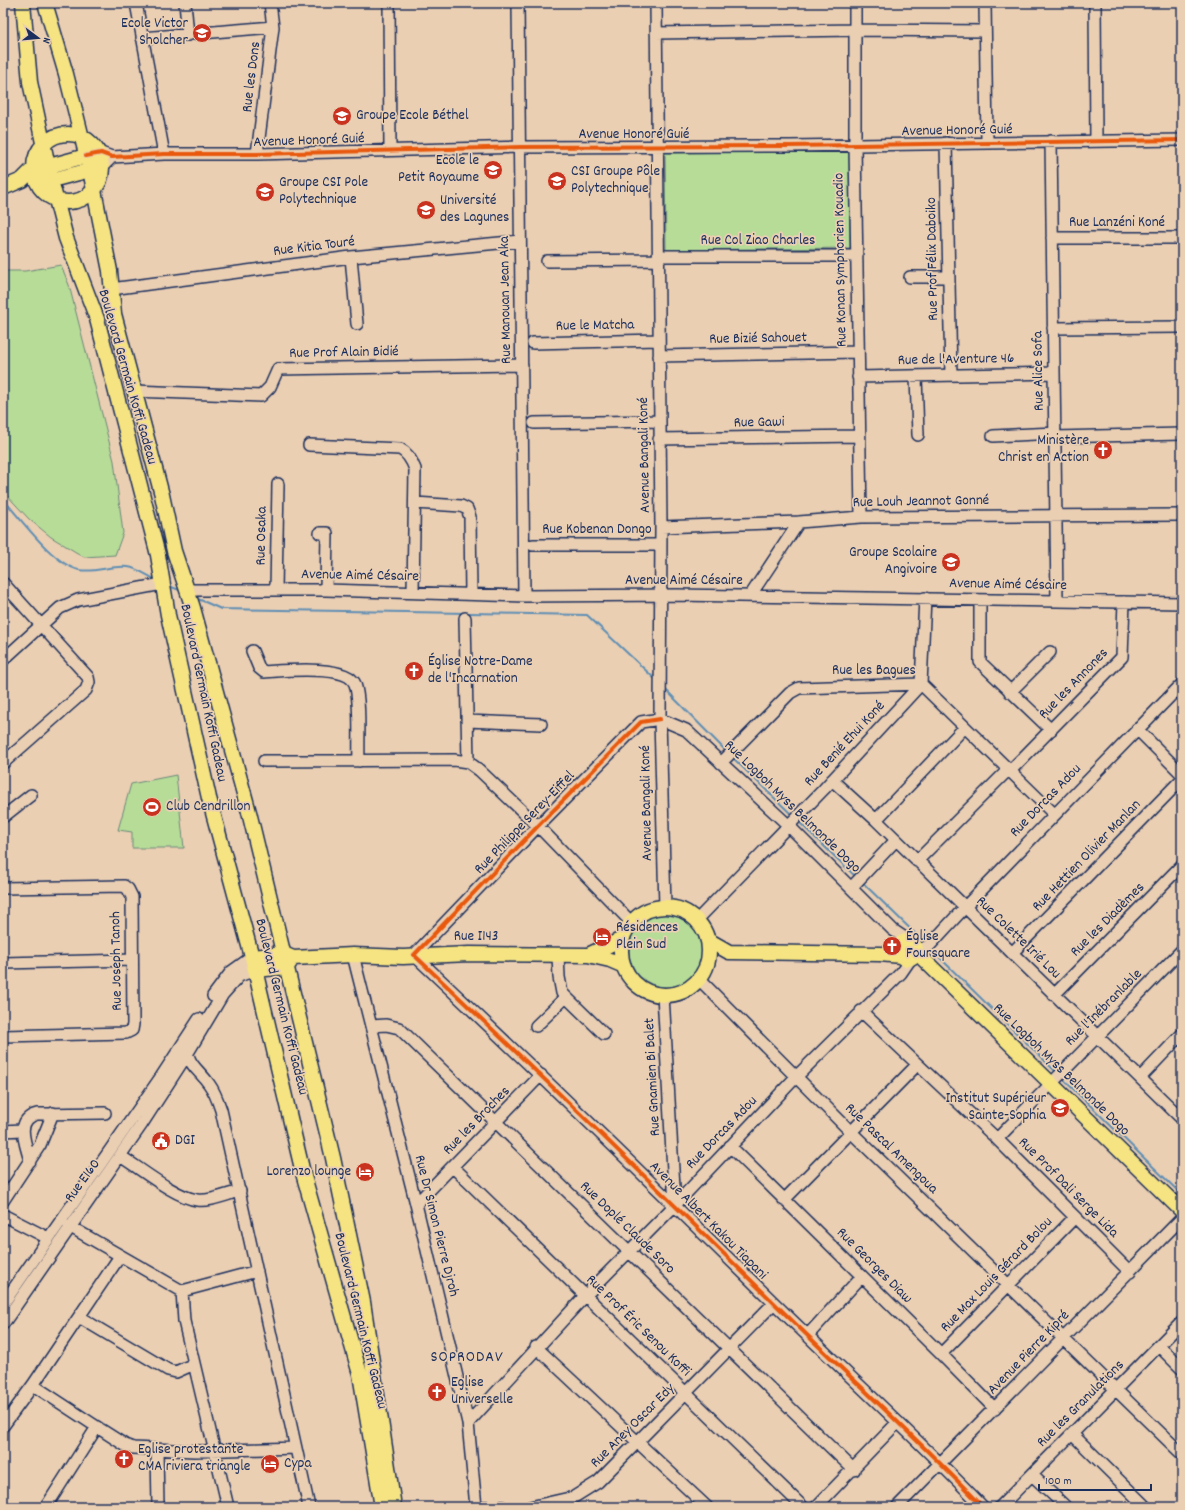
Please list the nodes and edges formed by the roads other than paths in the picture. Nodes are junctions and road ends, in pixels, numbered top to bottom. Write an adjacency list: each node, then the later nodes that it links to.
1 (23, 3): 24 (main road, Boulevard Germain Koffi Gadeau)
2 (45, 3): 18 (main road, Boulevard Germain Koffi Gadeau)
3 (136, 3): 17 (street)
4 (185, 3): 16 (street)
5 (270, 3): 12 (street, Rue les Dons)
6 (389, 3): 28 (street)
7 (518, 3): 26 (street, Rue Manouan Jean Aka)
8 (656, 3): 15 (street, Avenue Bangali Koné)
9 (855, 3): 13 (street, Rue Konan Symphorien Kouadio)
10 (985, 3): 14 (street)
11 (1095, 3): 19 (street)
12 (273, 27): 16 (street); 30 (street, Rue les Dons)
13 (856, 30): 14 (street); 15 (street); 25 (street, Rue Konan Symphorien Kouadio)
14 (985, 31): 22 (street)
15 (656, 33): 27 (street, Avenue Bangali Koné)
16 (188, 35): 17 (street)
17 (142, 38): 29 (street)
18 (82, 137): 24 (main road); 31 (main road, Boulevard Germain Koffi Gadeau)
19 (1096, 140): 20 (street, Avenue Honoré Guié); 21 (street, Avenue Honoré Guié)
20 (1182, 140)
21 (1051, 141): 22 (street, Avenue Honoré Guié); 37 (street, Rue Alice Sofa)
22 (987, 142): 23 (street, Avenue Honoré Guié)
23 (946, 143): 25 (street, Avenue Honoré Guié); 45 (street, Rue Prof Félix Daboiko)
24 (44, 144): 32 (main road, Boulevard Germain Koffi Gadeau); 33 (main road)
25 (855, 145): 27 (street, Avenue Honoré Guié); 40 (street, Rue Konan Symphorien Kouadio)
26 (520, 147): 27 (street, Avenue Honoré Guié); 28 (street, Avenue Honoré Guié); 39 (street, Rue Manouan Jean Aka)
27 (658, 147): 42 (street, Avenue Bangali Koné)
28 (390, 150): 30 (street, Avenue Honoré Guié)
29 (164, 154): 30 (street, Avenue Honoré Guié); 31 (street, Avenue Honoré Guié)
30 (257, 154)
31 (94, 161): 32 (main road); 33 (main road); 35 (main road, Boulevard Germain Koffi Gadeau)
32 (48, 166): 33 (main road, Boulevard Germain Koffi Gadeau)
33 (41, 178): 34 (main road); 36 (main road, Boulevard Germain Koffi Gadeau)
34 (3, 188)
35 (94, 190): 36 (main road); 46 (main road, Boulevard Germain Koffi Gadeau)
36 (56, 200): 80 (main road, Boulevard Germain Koffi Gadeau)
37 (1052, 238): 38 (street, Rue Lanzéni Koné); 49 (street, Rue Alice Sofa)
38 (1182, 238)
39 (520, 241): 41 (street, Rue Kitia Touré); 54 (street, Rue Manouan Jean Aka)
40 (857, 256): 42 (street, Rue Col Ziao Charles); 52 (street, Rue Konan Symphorien Kouadio)
41 (351, 258): 46 (street, Rue Kitia Touré); 47 (street)
42 (658, 258): 43 (street, Rue Col Ziao Charles); 50 (street, Avenue Bangali Koné)
43 (547, 261)
44 (910, 277): 45 (street)
45 (949, 277): 56 (street, Rue Prof Félix Daboiko)
46 (111, 289): 59 (main road, Boulevard Germain Koffi Gadeau)
47 (357, 324)
48 (1182, 327): 49 (street)
49 (1053, 328): 55 (street, Rue Alice Sofa)
50 (658, 340): 51 (street, Rue le Matcha); 53 (street, Avenue Bangali Koné)
51 (533, 343)
52 (857, 352): 53 (street, Rue Bizié Sahouet); 58 (street, Rue Konan Symphorien Kouadio)
53 (659, 356): 60 (street, Avenue Bangali Koné)
54 (522, 365): 59 (street, Rue Prof Alain Bidié); 87 (street, Rue Manouan Jean Aka)
55 (1054, 373): 56 (street, Rue de l'Aventure 46); 64 (street, Rue Alice Sofa)
56 (951, 375): 57 (street, Rue de l'Aventure 46)
57 (916, 376): 58 (street, Rue de l'Aventure 46); 63 (street)
58 (858, 377): 65 (street, Rue Konan Symphorien Kouadio)
59 (134, 390): 81 (main road, Boulevard Germain Koffi Gadeau)
60 (659, 421): 61 (street); 67 (street, Avenue Bangali Koné)
61 (534, 423)
62 (1182, 434): 64 (street)
63 (918, 435)
64 (1055, 435): 66 (street); 72 (street, Rue Alice Sofa)
65 (859, 436): 67 (street, Rue Gawi); 73 (street, Rue Konan Symphorien Kouadio)
66 (993, 436)
67 (659, 439): 75 (street, Avenue Bangali Koné)
68 (309, 445): 70 (street)
69 (278, 484): 82 (street, Rue Osaka)
70 (415, 503): 84 (street); 85 (street)
71 (1182, 515): 72 (street, Rue Louh Jeannot Gonné)
72 (1057, 516): 73 (street, Rue Louh Jeannot Gonné); 91 (street, Rue Alice Sofa)
73 (861, 517): 74 (street, Rue Louh Jeannot Gonné)
74 (798, 522): 75 (street, Rue Louh Jeannot Gonné); 88 (street)
75 (661, 527): 78 (street, Avenue Bangali Koné)
76 (320, 533): 83 (street)
77 (533, 545): 78 (street, Rue Kobenan Dongo)
78 (660, 545): 86 (street, Avenue Bangali Koné)
79 (3, 583): 95 (street)
80 (162, 584): 95 (street); 145 (main road, Boulevard Germain Koffi Gadeau)
81 (186, 590): 82 (street, Avenue Aimé Césaire); 143 (main road, Boulevard Germain Koffi Gadeau)
82 (276, 590): 83 (street, Avenue Aimé Césaire)
83 (326, 590): 84 (street, Avenue Aimé Césaire)
84 (414, 592): 85 (street, Avenue Aimé Césaire)
85 (471, 594): 87 (street, Avenue Aimé Césaire)
86 (660, 595): 87 (street, Avenue Aimé Césaire); 88 (street, Avenue Aimé Césaire); 102 (street, Avenue Bangali Koné)
87 (524, 596)
88 (750, 596): 89 (street, Avenue Aimé Césaire)
89 (924, 598): 90 (street, Avenue Aimé Césaire); 99 (street)
90 (980, 600): 91 (street, Avenue Aimé Césaire); 101 (street)
91 (1057, 601): 92 (street, Avenue Aimé Césaire)
92 (1124, 602): 93 (street, Avenue Aimé Césaire); 106 (street, Rue les Annones)
93 (1182, 603)
94 (465, 618): 103 (street)
95 (40, 624): 98 (street); 111 (street)
96 (252, 651): 109 (street)
97 (1050, 652): 101 (street)
98 (3, 660)
99 (921, 684): 105 (street, Rue les Bagues); 112 (street, Rue les Bagues); 116 (street, Rue Benié Ehui Koné)
100 (1182, 684): 107 (street, Rue Dorcas Adou)
101 (1010, 692): 106 (street)
102 (660, 719): 112 (street, Rue Logboh Myss Belmonde Dogo); 122 (street, Rue Philippe Serey-Eiffel); 128 (street, Avenue Bangali Koné)
103 (467, 721): 104 (street); 110 (street)
104 (541, 724)
105 (965, 727): 113 (street, Rue les Bagues); 120 (street)
106 (1051, 730): 113 (street, Rue les Annones)
107 (1137, 730): 114 (street); 118 (street, Rue Dorcas Adou)
108 (264, 761): 109 (street)
109 (359, 761): 110 (street)
110 (468, 762): 122 (street)
111 (3, 763)
112 (721, 763): 121 (street, Rue Logboh Myss Belmonde Dogo)
113 (1007, 772): 118 (street, Rue les Bagues); 124 (street, Rue les Annones)
114 (1182, 774)
115 (1182, 779): 137 (street, Rue Hettien Olivier Manlan)
116 (832, 780): 120 (street, Rue Colette Irié Lou); 121 (street, Rue Benié Ehui Koné)
117 (31, 795): 119 (street)
118 (1054, 814): 129 (street, Rue Dorcas Adou)
119 (3, 817)
120 (876, 820): 123 (street, Rue Colette Irié Lou)
121 (788, 825): 127 (street, Rue Logboh Myss Belmonde Dogo); 130 (street, Rue Benié Ehui Koné)
122 (538, 826): 131 (street); 139 (street, Rue Philippe Serey-Eiffel)
123 (896, 840): 124 (street, Rue Colette Irié Lou); 127 (street)
124 (917, 861): 129 (street, Rue Colette Irié Lou)
125 (1182, 865): 150 (street, Rue les Diadèmes)
126 (3, 888): 142 (street, Rue Joseph Tanoh)
127 (851, 888): 134 (street, Rue Logboh Myss Belmonde Dogo)
128 (665, 907): 130 (main road); 131 (main road)
129 (965, 907): 134 (street, Rue Dorcas Adou); 137 (street, Rue Colette Irié Lou)
130 (697, 920): 133 (main road)
131 (631, 922): 132 (main road)
132 (622, 940): 141 (main road, Rue I143); 147 (main road)
133 (708, 940): 136 (main road); 146 (main road)
134 (914, 948): 136 (main road); 152 (street, Rue Dorcas Adou); 165 (main road, Rue Logboh Myss Belmonde Dogo)
135 (1182, 950): 158 (street, Rue l'Inébranlable)
136 (729, 952): 146 (main road)
137 (1012, 953): 150 (street, Rue Colette Irié Lou)
138 (353, 955): 139 (main road, Rue I143); 143 (main road, Rue I143); 153 (street, Rue Dr Simon Pierre Djroh)
139 (414, 955): 140 (main road, Rue I143); 162 (street, Avenue Albert Kakou Tiapani)
140 (558, 955): 141 (main road, Rue I143); 151 (street)
141 (588, 955): 147 (main road, Rue I143)
142 (132, 960): 144 (street); 157 (street, Rue Joseph Tanoh)
143 (288, 960): 145 (main road, Rue I143); 233 (main road, Boulevard Germain Koffi Gadeau)
144 (3, 963)
145 (249, 964): 159 (street, Rue E160); 160 (street, Rue E160); 232 (main road, Boulevard Germain Koffi Gadeau)
146 (706, 965): 148 (main road)
147 (624, 966): 149 (main road)
148 (699, 979): 149 (main road); 163 (street, Rue Pascal Amengoua)
149 (663, 995): 182 (street, Rue Gnamien Bi Balet)
150 (1054, 995): 158 (street, Rue Colette Irié Lou)
151 (566, 997): 154 (street); 155 (street)
152 (862, 1011): 161 (street, Rue Prof Dali Serge Lida); 163 (street, Rue Dorcas Adou)
153 (371, 1026): 169 (street, Rue Doplé Claude Soro); 181 (street, Rue Dr Simon Pierre Djroh)
154 (536, 1026)
155 (604, 1034)
156 (1182, 1034): 164 (street)
157 (3, 1036)
158 (1096, 1036): 164 (street, Rue Colette Irié Lou); 165 (street, Rue l'Inébranlable)
159 (186, 1041): 160 (street); 188 (street, Rue E160)
160 (186, 1056): 175 (street, Rue E160); 178 (street)
161 (917, 1065): 172 (street); 173 (street, Rue Prof Dali Serge Lida)
162 (541, 1075): 169 (street, Rue les Broches); 182 (street, Avenue Albert Kakou Tiapani)
163 (796, 1077): 172 (street, Rue Pascal Amengoua); 174 (street, Rue Dorcas Adou)
164 (1140, 1078): 168 (street, Rue Colette Irié Lou)
165 (1050, 1083): 173 (street, Rue l'Inébranlable); 183 (main road, Rue Logboh Myss Belmonde Dogo)
166 (53, 1113): 167 (street); 171 (street); 176 (street)
167 (105, 1113)
168 (1182, 1118)
169 (497, 1122): 177 (street, Rue les Broches); 189 (street, Rue Doplé Claude Soro)
170 (3, 1130): 171 (street)
171 (22, 1130): 176 (street)
172 (852, 1132): 179 (street); 194 (street, Rue Pascal Amengoua)
173 (997, 1139): 185 (street, Rue Prof Dali Serge Lida)
174 (730, 1146): 179 (street, Rue Georges Diaw); 182 (street, Rue Dorcas Adou)
175 (120, 1156): 178 (street); 187 (street, Rue E160)
176 (30, 1161): 180 (street)
177 (453, 1167): 181 (street, Rue les Broches); 196 (street, Rue Prof Éric Senou Koffi)
178 (240, 1191): 191 (street)
179 (784, 1200): 193 (street, Rue Georges Diaw)
180 (3, 1201)
181 (416, 1204): 215 (street, Rue Dr Simon Pierre Djroh)
182 (675, 1205): 189 (street, Rue Dorcas Adou); 197 (street, Avenue Albert Kakou Tiapani)
183 (1182, 1212)
184 (3, 1215): 188 (street)
185 (1075, 1217): 192 (street, Rue Prof Dali Serge Lida); 194 (street, Rue Max Louis Gérard Bolou)
186 (1182, 1218): 192 (street, Avenue Pierre Kipré)
187 (69, 1226): 190 (street); 201 (street, Rue E160)
188 (48, 1238): 198 (street, Rue E160)
189 (628, 1251): 196 (street, Rue Dorcas Adou); 206 (street, Rue Doplé Claude Soro)
190 (120, 1256): 195 (street); 199 (street)
191 (256, 1271): 195 (street); 220 (street)
192 (1130, 1272): 203 (street, Avenue Pierre Kipré)
193 (862, 1276): 202 (street); 207 (street, Rue Georges Diaw)
194 (1008, 1285): 203 (street, Rue Pascal Amengoua); 207 (street, Rue Max Louis Gérard Bolou)
195 (182, 1291): 208 (street)
196 (585, 1296): 205 (street, Rue Dorcas Adou); 212 (street, Rue Prof Éric Senou Koffi)
197 (774, 1303): 202 (street, Avenue Albert Kakou Tiapani); 206 (street, Rue Aney Oscar Edy)
198 (3, 1304)
199 (79, 1317): 208 (street); 210 (street)
200 (1182, 1322): 204 (street, Rue les Granulations)
201 (3, 1324)
202 (808, 1335): 214 (street, Avenue Albert Kakou Tiapani)
203 (1064, 1339): 211 (street, Rue Pascal Amengoua); 213 (street, Avenue Pierre Kipré)
204 (1159, 1346): 209 (street); 211 (street, Rue les Granulations)
205 (536, 1347): 215 (street, Rue Dorcas Adou); 219 (street)
206 (730, 1348): 212 (street, Rue Aney Oscar Edy); 225 (street, Rue Doplé Claude Soro)
207 (941, 1354): 213 (street, Rue Georges Diaw)
208 (194, 1364): 222 (street)
209 (1182, 1369)
210 (33, 1385): 216 (street); 217 (street)
211 (1116, 1390): 218 (street, Rue les Granulations); 223 (street, Rue Pascal Amengoua)
212 (686, 1393): 219 (street, Rue Aney Oscar Edy); 237 (street, Rue Prof Éric Senou Koffi)
213 (995, 1409): 224 (street, Avenue Pierre Kipré)
214 (898, 1422): 224 (street, Avenue Albert Kakou Tiapani); 225 (street)
215 (468, 1423): 234 (street, Rue Dr Simon Pierre Djroh)
216 (3, 1426)
217 (97, 1427): 221 (street); 228 (street)
218 (1072, 1434): 226 (street, Rue les Granulations); 243 (street)
219 (638, 1442): 227 (street); 236 (street, Rue Aney Oscar Edy)
220 (296, 1448): 222 (street); 231 (street)
221 (157, 1450): 222 (street); 229 (street)
222 (215, 1450): 230 (street)
223 (1182, 1454)
224 (940, 1462): 239 (street, Avenue Pierre Kipré); 240 (street, Avenue Albert Kakou Tiapani)
225 (854, 1470): 238 (street)
226 (1032, 1474): 241 (street, Rue les Granulations); 242 (street)
227 (702, 1505)
228 (46, 1507)
229 (158, 1507)
230 (228, 1507)
231 (309, 1507)
232 (382, 1507)
233 (394, 1507)
234 (476, 1507): 235 (street)
235 (502, 1507)
236 (530, 1507)
237 (803, 1507)
238 (816, 1507)
239 (897, 1507)
240 (983, 1507)
241 (1000, 1507)
242 (1066, 1507)
243 (1146, 1507)

